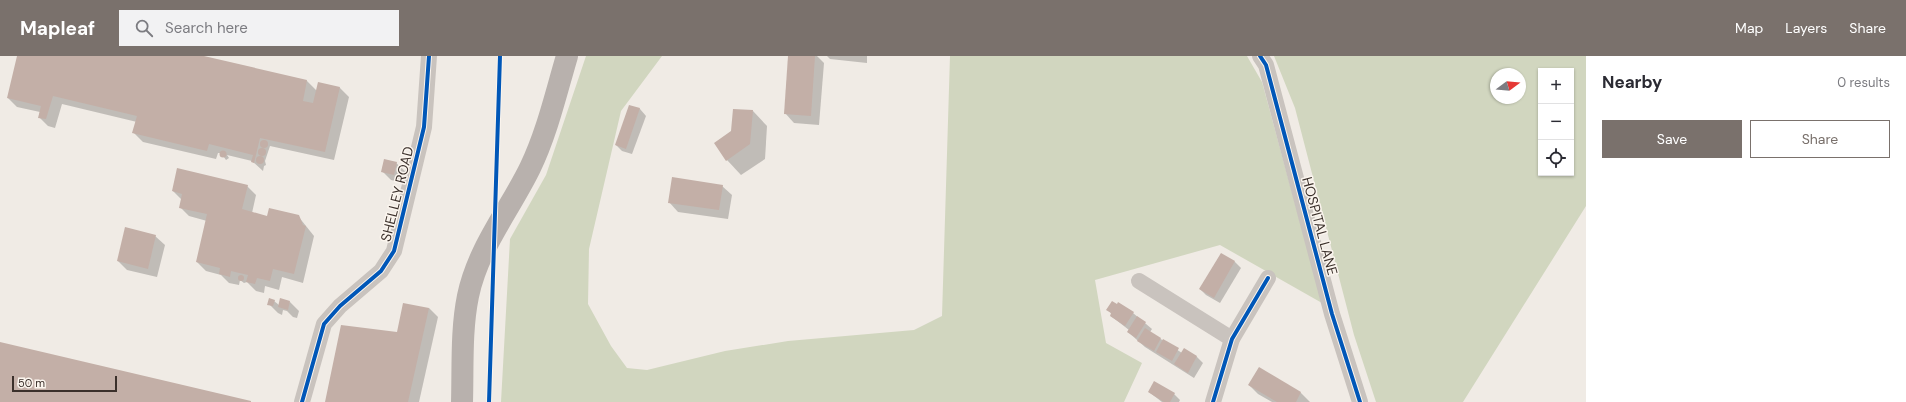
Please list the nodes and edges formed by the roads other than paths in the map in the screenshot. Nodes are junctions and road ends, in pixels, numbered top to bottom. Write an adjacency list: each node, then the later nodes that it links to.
1 (429, 56): 7 (street, SHELLEY ROAD)
2 (567, 56): 8 (main road)
3 (1260, 56): 10 (street, HOSPITAL LANE)
4 (1268, 278): 6 (street)
5 (1139, 281): 6 (street)
6 (1232, 339): 9 (street)
7 (302, 402)
8 (462, 402)
9 (1213, 402)
10 (1360, 402)

